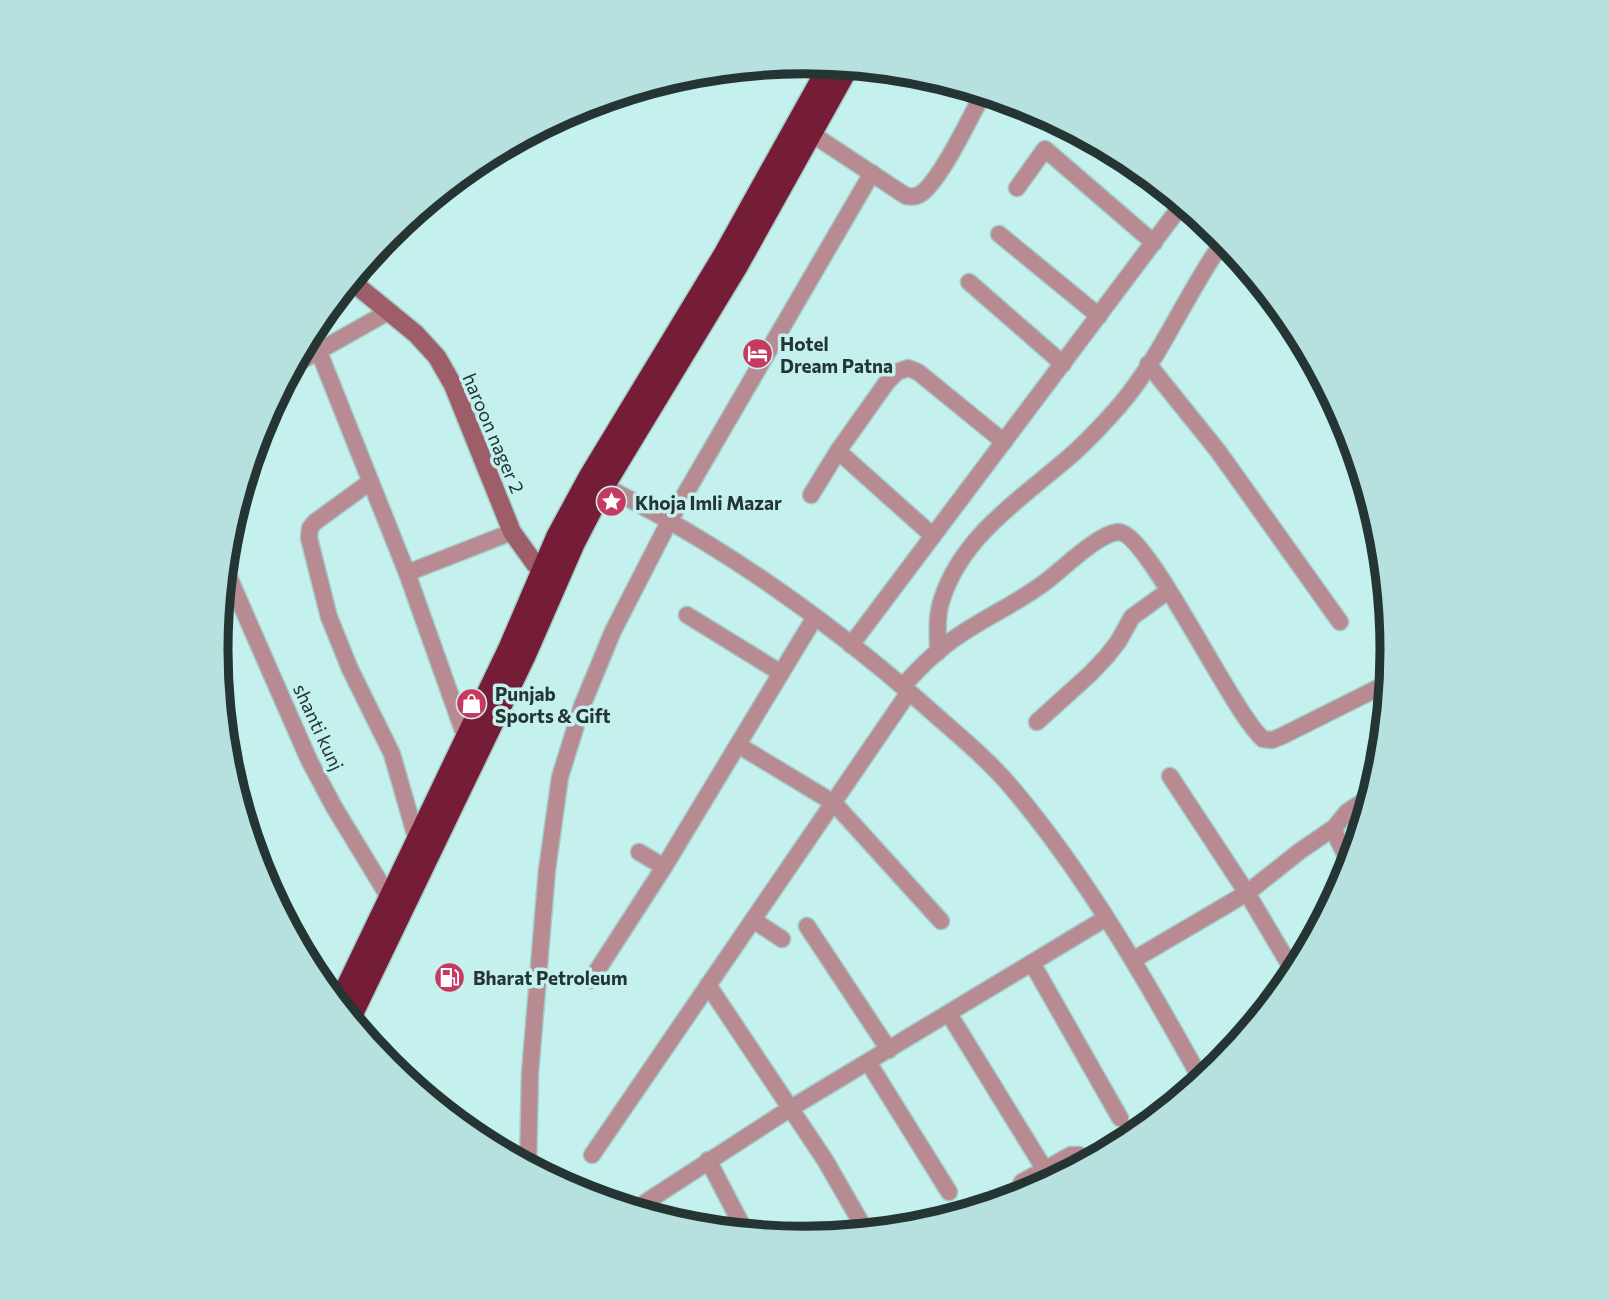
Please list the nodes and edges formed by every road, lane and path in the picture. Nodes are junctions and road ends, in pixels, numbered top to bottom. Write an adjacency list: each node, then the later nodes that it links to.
1 (824, 75): 27 (highway)
2 (844, 75): 4 (highway)
3 (979, 101): 5 (street)
4 (812, 134): 5 (street); 22 (highway)
5 (872, 173): 24 (street)
6 (1017, 188): 9 (street)
7 (1177, 211): 9 (street)
8 (999, 234): 14 (street)
9 (1154, 243): 14 (street)
10 (1219, 250): 18 (street)
11 (969, 282): 17 (street)
12 (358, 285): 13 (street, haroon nager 2)
13 (388, 312): 15 (street); 25 (street, haroon nager 2)
14 (1099, 316): 17 (street)
15 (318, 352): 16 (street); 21 (street)
16 (308, 357)
17 (1063, 364): 19 (street)
18 (1149, 364): 33 (street); 35 (street)
19 (1004, 442): 20 (street); 26 (street)
20 (838, 451): 23 (street); 26 (street)
21 (370, 482): 28 (street); 46 (street)
22 (604, 486): 24 (street); 27 (highway)
23 (811, 495)
24 (670, 520): 32 (street); 70 (street)
25 (512, 532): 27 (street, haroon nager 2); 28 (street)
26 (933, 536): 34 (street)
27 (552, 571): 40 (highway); 63 (highway)
28 (407, 573): 40 (street)
29 (232, 584): 51 (street, shanti kunj)
30 (1168, 591): 35 (street); 37 (street); 39 (street)
31 (687, 615): 36 (street)
32 (815, 617): 34 (street); 36 (street)
33 (1339, 622)
34 (851, 645): 38 (street)
35 (938, 652): 38 (street)
36 (781, 673): 41 (street)
37 (1380, 687)
38 (906, 689): 43 (street); 52 (street)
39 (1037, 722)
40 (466, 736): 46 (highway)
41 (738, 745): 43 (street); 49 (street)
42 (1170, 776): 50 (street)
43 (834, 803): 53 (street); 54 (street)
44 (1359, 804): 45 (street)
45 (1335, 827): 48 (street); 50 (street)
46 (417, 841): 51 (highway)
47 (639, 852): 49 (street)
48 (1344, 852)
49 (664, 867): 60 (street)
50 (1247, 893): 57 (street); 58 (street)
51 (390, 899): 62 (highway)
52 (1106, 918): 57 (street); 59 (street)
53 (753, 920): 56 (street); 61 (street)
54 (940, 921)
55 (807, 926): 65 (street)
56 (782, 939)
57 (1133, 960): 67 (street)
58 (1289, 962)
59 (1032, 963): 64 (street); 69 (street)
60 (592, 980)
61 (708, 985): 68 (street); 71 (street)
62 (343, 995)
63 (354, 1010)
64 (948, 1014): 65 (street); 74 (street)
65 (889, 1050): 66 (street)
66 (868, 1062): 68 (street); 76 (street)
67 (1197, 1072)
68 (791, 1108): 73 (street); 79 (street)
69 (1120, 1118)
70 (528, 1155)
71 (592, 1155)
72 (1080, 1156): 74 (street)
73 (708, 1160): 77 (street); 78 (street)
74 (1045, 1170): 75 (street)
75 (1021, 1185)
76 (949, 1192)
77 (645, 1204)
78 (741, 1223)
79 (861, 1223)

